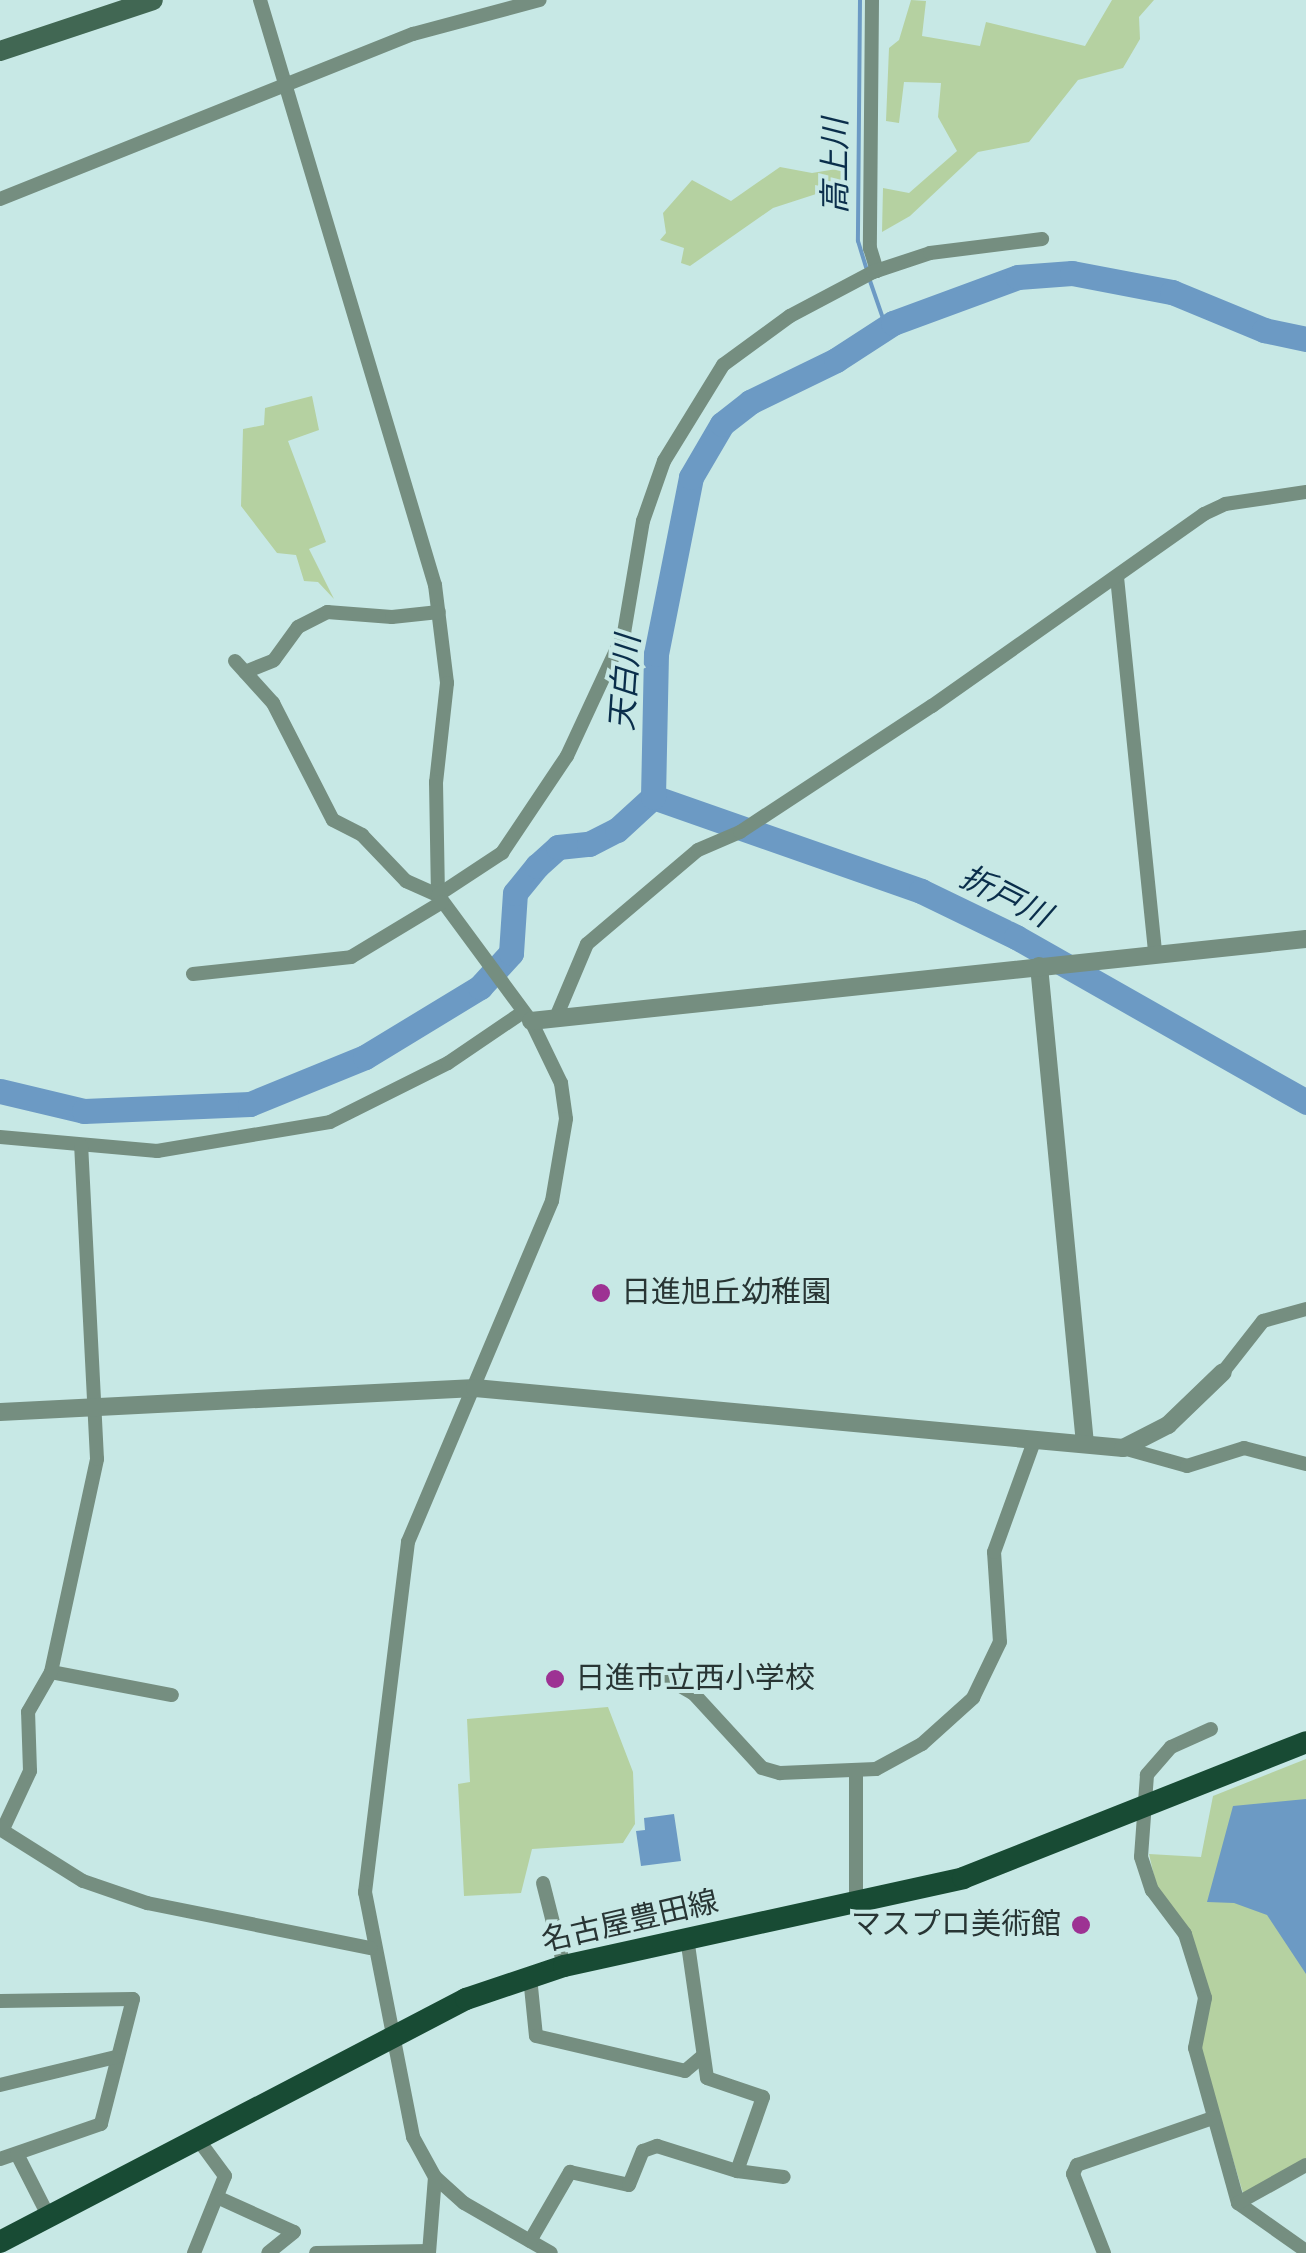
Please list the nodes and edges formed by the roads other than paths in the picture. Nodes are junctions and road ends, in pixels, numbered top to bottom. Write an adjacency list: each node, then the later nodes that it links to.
1 (153, 0): 5 (main road)
2 (260, 0): 6 (street)
3 (540, 0): 6 (street)
4 (872, 0): 9 (street)
5 (0, 51)
6 (286, 82): 7 (street); 12 (street)
7 (0, 199)
8 (1042, 239): 9 (street)
9 (870, 274): 13 (street)
10 (1306, 492): 11 (street)
11 (1117, 576): 15 (street); 18 (street)
12 (439, 612): 13 (street); 13 (street)
13 (440, 898): 17 (street); 19 (street)
14 (1306, 939): 15 (street)
15 (1155, 954): 16 (street)
16 (1039, 966): 18 (street); 28 (street)
17 (194, 974)
18 (557, 1015): 19 (street)
19 (527, 1016): 21 (street); 24 (street)
20 (0, 1137): 21 (street)
21 (81, 1145): 25 (street)
22 (1306, 1308): 23 (street)
23 (1223, 1372): 29 (street)
24 (476, 1388): 25 (street); 27 (street); 42 (street)
25 (92, 1406): 26 (street); 31 (street)
26 (0, 1412)
27 (1034, 1439): 28 (street); 36 (street)
28 (1085, 1443): 29 (street)
29 (1124, 1448): 30 (street)
30 (1306, 1464)
31 (51, 1672): 33 (street); 38 (street)
32 (656, 1672): 36 (street)
33 (172, 1694)
34 (1211, 1730): 37 (street)
35 (1306, 1742): 37 (main road, 名古屋豊田線)
36 (856, 1773): 40 (street)
37 (1141, 1810): 40 (main road, 名古屋豊田線); 50 (street)
38 (2, 1829): 42 (street)
39 (543, 1883): 43 (street)
40 (856, 1903): 41 (main road, 名古屋豊田線)
41 (686, 1938): 43 (main road, 名古屋豊田線); 47 (street)
42 (371, 1948): 46 (street)
43 (564, 1966): 44 (main road, 名古屋豊田線)
44 (530, 1977): 46 (main road, 名古屋豊田線); 47 (street)
45 (0, 2000): 48 (street)
46 (394, 2032): 51 (main road, 名古屋豊田線); 56 (street)
47 (703, 2056): 55 (street)
48 (116, 2057): 49 (street); 52 (street)
49 (0, 2084)
50 (1213, 2118): 59 (street); 70 (street)
51 (196, 2138): 58 (street); 60 (main road, 名古屋豊田線)
52 (17, 2154): 53 (street); 60 (street)
53 (0, 2159)
54 (1306, 2165): 59 (street)
55 (738, 2171): 57 (street); 61 (street)
56 (435, 2176): 61 (street); 65 (street)
57 (784, 2176)
58 (218, 2198): 66 (street); 67 (street)
59 (1238, 2203): 63 (street)
60 (49, 2217): 62 (main road, 名古屋豊田線)
61 (530, 2241): 69 (street)
62 (0, 2242)
63 (1306, 2251)
64 (345, 2252): 65 (street); 68 (street)
65 (429, 2252)
66 (194, 2253)
67 (268, 2253)
68 (316, 2253)
69 (551, 2253)
70 (1104, 2253)

